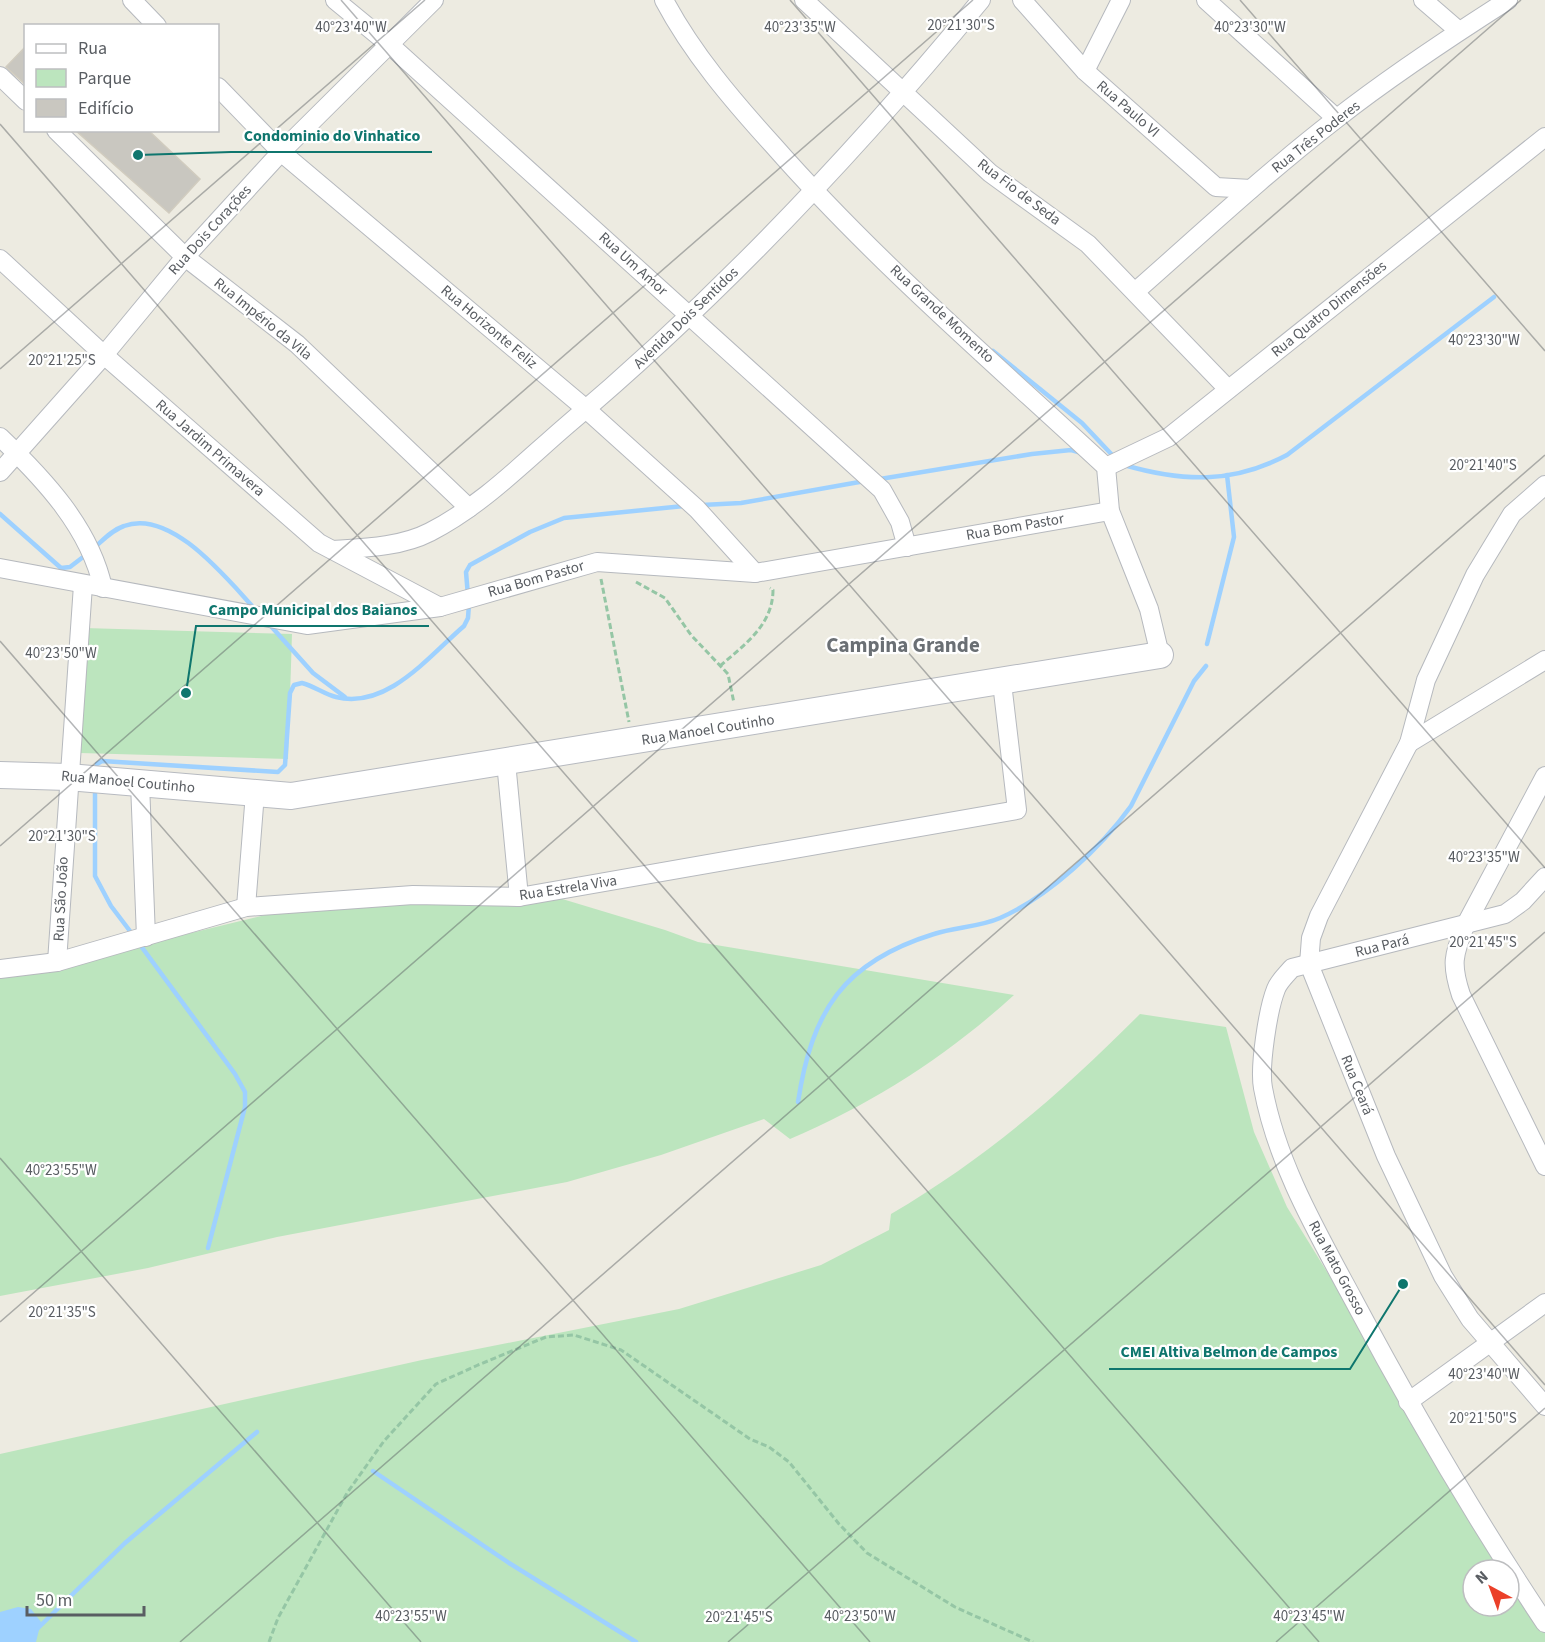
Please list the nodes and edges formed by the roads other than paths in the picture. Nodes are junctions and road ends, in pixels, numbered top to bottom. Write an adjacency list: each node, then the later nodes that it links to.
1 (132, 0): 12 (street)
2 (335, 0): 14 (street, Rua Um Amor)
3 (434, 0): 14 (street, Rua Dois Corações)
4 (664, 0): 25 (street, Rua Grande Momento)
5 (804, 0): 18 (street, Rua Fio de Seda)
6 (981, 0): 18 (street, Avenida Dois Sentidos)
7 (1022, 0): 15 (street, Rua Paulo VI)
8 (1121, 0): 15 (street)
9 (1206, 0): 20 (street)
10 (1423, 0): 13 (street)
11 (1508, 0): 13 (street, Rua Três Poderes)
12 (155, 24)
13 (1459, 31): 20 (street, Rua Três Poderes)
14 (391, 46): 23 (street, Rua Dois Corações); 29 (street, Rua Um Amor)
15 (1086, 71): 24 (street, Rua Paulo VI)
16 (0, 76): 19 (street)
17 (219, 88): 23 (street, Rua Horizonte Feliz)
18 (905, 92): 25 (street, Avenida Dois Sentidos); 28 (street, Rua Fio de Seda)
19 (24, 99)
20 (1336, 118): 24 (street, Rua Três Poderes)
21 (58, 132): 26 (street, Rua Império da Vila)
22 (1545, 137): 31 (street, Rua Quatro Dimensões)
23 (281, 152): 26 (street, Rua Dois Corações); 32 (street, Rua Horizonte Feliz)
24 (1251, 189): 28 (street, Rua Três Poderes)
25 (814, 191): 29 (street, Avenida Dois Sentidos); 35 (street, Rua Grande Momento)
26 (184, 257): 30 (street, Rua Dois Corações); 38 (street, Rua Império da Vila)
27 (0, 259): 30 (street, Rua Jardim Primavera)
28 (1136, 291): 31 (street, Rua Fio de Seda)
29 (690, 315): 32 (street, Avenida Dois Sentidos); 40 (street, Rua Um Amor)
30 (104, 355): 34 (street, Rua Dois Corações); 41 (street, Rua Jardim Primavera)
31 (1228, 389): 35 (street, Rua Quatro Dimensões)
32 (586, 409): 38 (street, Avenida Dois Sentidos); 43 (street, Rua Horizonte Feliz)
33 (0, 437): 34 (street)
34 (16, 453): 36 (street, Rua Dois Corações); 45 (street)
35 (1106, 467): 39 (street)
36 (0, 472)
37 (1545, 485): 50 (street)
38 (469, 508): 41 (street, Avenida Dois Sentidos)
39 (1110, 511): 40 (street, Rua Bom Pastor); 47 (street)
40 (907, 547): 43 (street, Rua Bom Pastor)
41 (333, 550): 46 (street, Rua Jardim Primavera)
42 (0, 568): 44 (street, Rua Bom Pastor)
43 (754, 573): 46 (street, Rua Bom Pastor)
44 (83, 585): 45 (street, Rua Bom Pastor); 54 (street, Rua São João)
45 (103, 588): 46 (street, Rua Bom Pastor)
46 (440, 607)
47 (1160, 656): 49 (street, Rua Manoel Coutinho)
48 (1545, 660): 50 (street)
49 (1002, 683): 51 (street, Rua Manoel Coutinho); 58 (street, Rua Estrela Viva)
50 (1409, 743): 63 (street)
51 (506, 762): 56 (street, Rua Manoel Coutinho); 58 (street)
52 (0, 775): 54 (street, Rua Manoel Coutinho)
53 (1545, 776): 60 (street)
54 (69, 777): 55 (street, Rua Manoel Coutinho); 62 (street, Rua São João)
55 (140, 783): 56 (street, Rua Manoel Coutinho); 61 (street)
56 (255, 793): 59 (street)
57 (1545, 877): 60 (street, Rua Pará)
58 (519, 897): 59 (street, Rua Estrela Viva)
59 (246, 906): 61 (street, Rua Estrela Viva)
60 (1465, 926): 63 (street, Rua Pará); 65 (street)
61 (146, 937): 62 (street, Rua Estrela Viva)
62 (57, 962): 64 (street, Rua Estrela Viva)
63 (1309, 964): 67 (street, Rua Ceará); 68 (street, Rua Mato Grosso)
64 (0, 969)
65 (1545, 1166)
66 (1545, 1303): 67 (street)
67 (1493, 1343): 68 (street); 69 (street, Rua Ceará)
68 (1408, 1402): 70 (street, Rua Mato Grosso)
69 (1545, 1406)
70 (1545, 1623)

